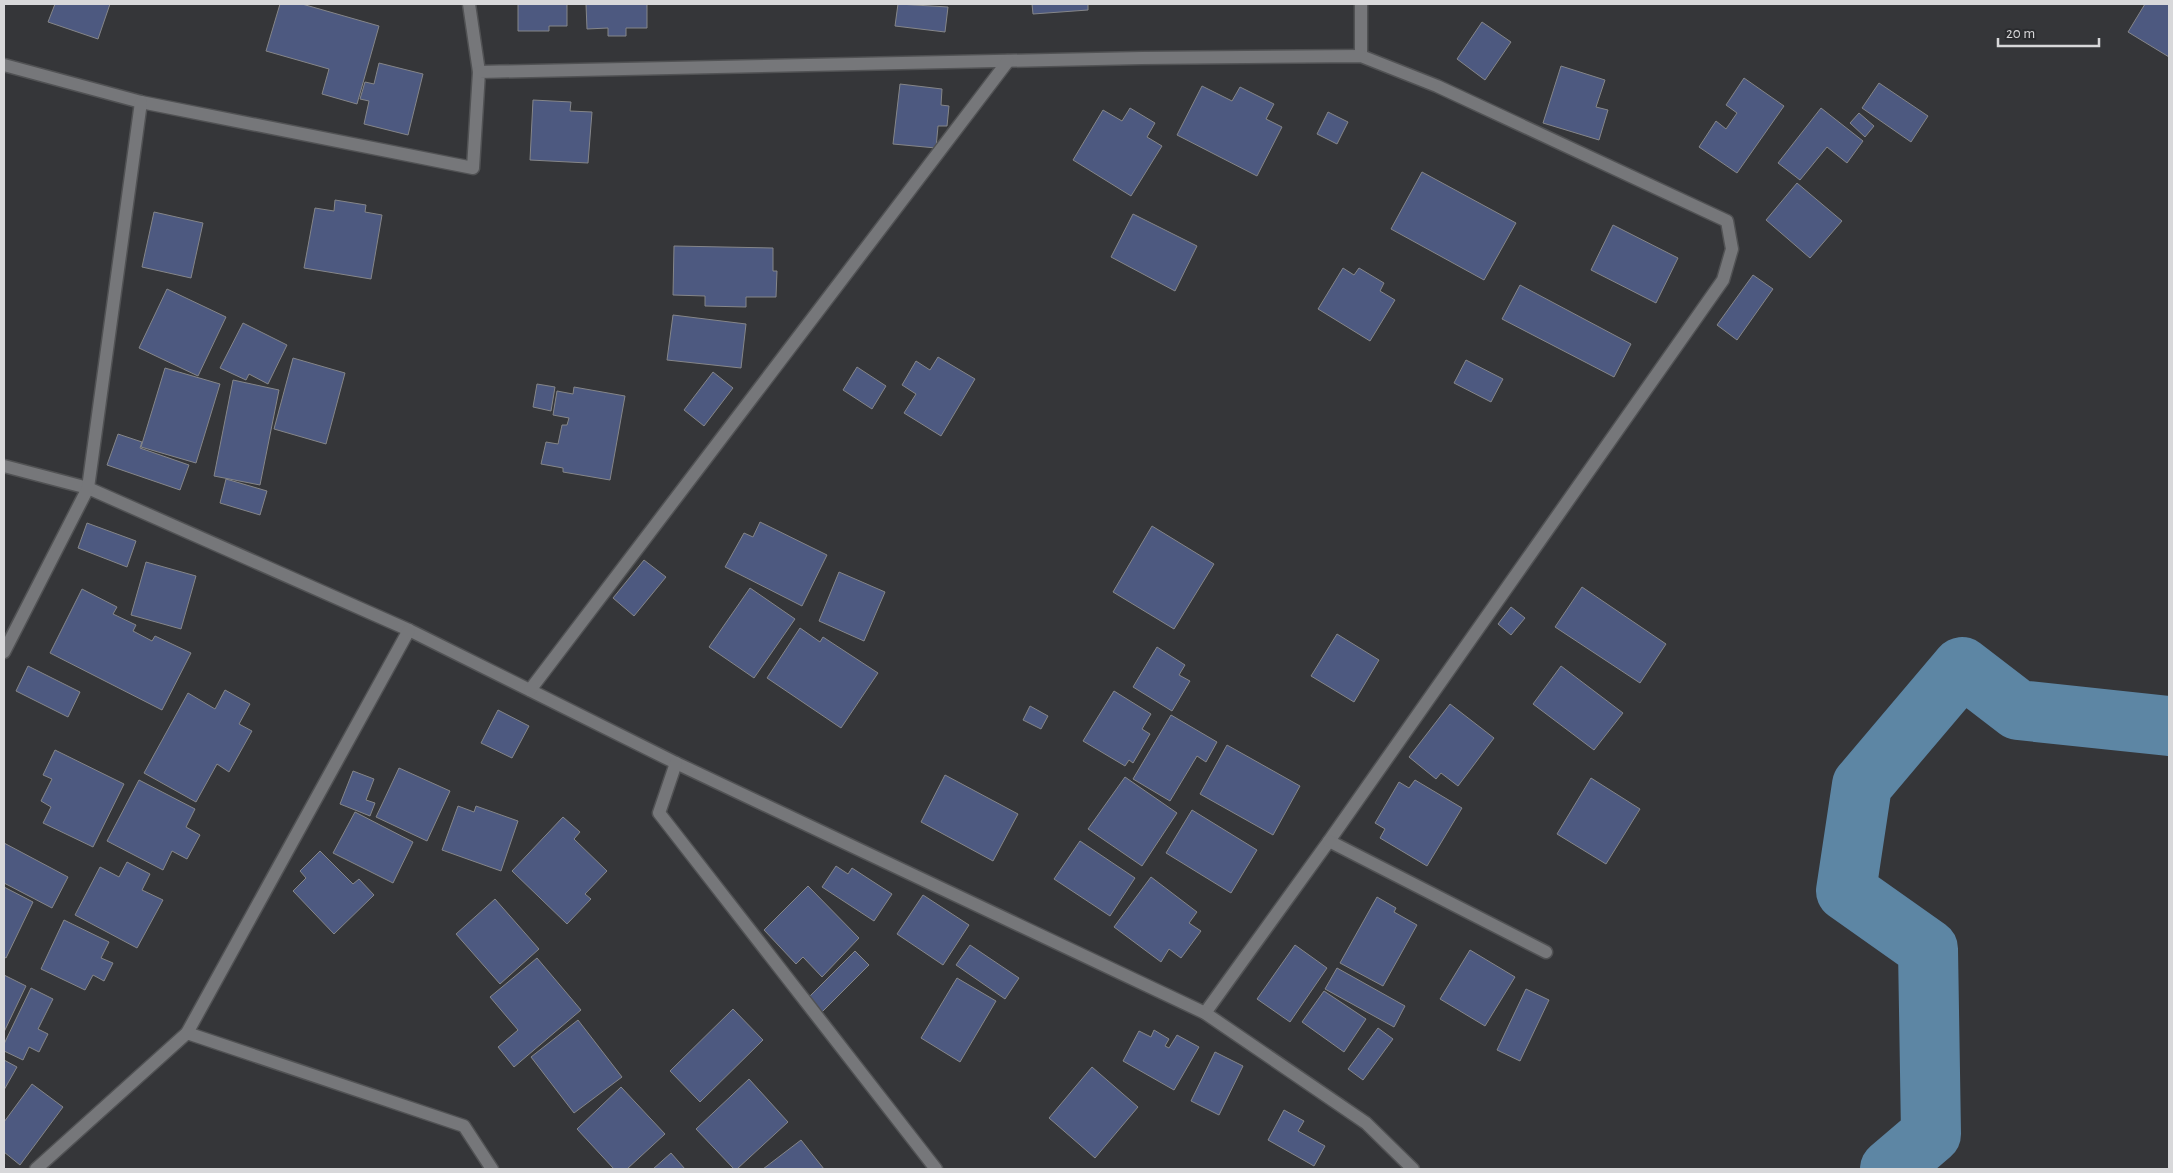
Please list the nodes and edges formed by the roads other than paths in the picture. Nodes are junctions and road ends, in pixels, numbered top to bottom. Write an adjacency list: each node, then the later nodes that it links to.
1 (469, 4): 6 (street)
2 (1361, 4): 3 (street)
3 (1361, 56): 4 (street); 14 (street)
4 (1008, 60): 6 (street); 12 (street)
5 (4, 65): 7 (street)
6 (480, 72): 7 (street)
7 (141, 102): 9 (street)
8 (4, 466): 9 (street)
9 (88, 488): 10 (street); 11 (street)
10 (409, 630): 12 (street); 17 (street)
11 (4, 652)
12 (530, 690): 13 (street)
13 (676, 763): 16 (street); 20 (street)
14 (1329, 841): 15 (street); 16 (street)
15 (1546, 952)
16 (1205, 1013): 21 (street)
17 (187, 1033): 18 (street); 19 (street)
18 (36, 1169)
19 (492, 1169)
20 (936, 1169)
21 (1413, 1169)

